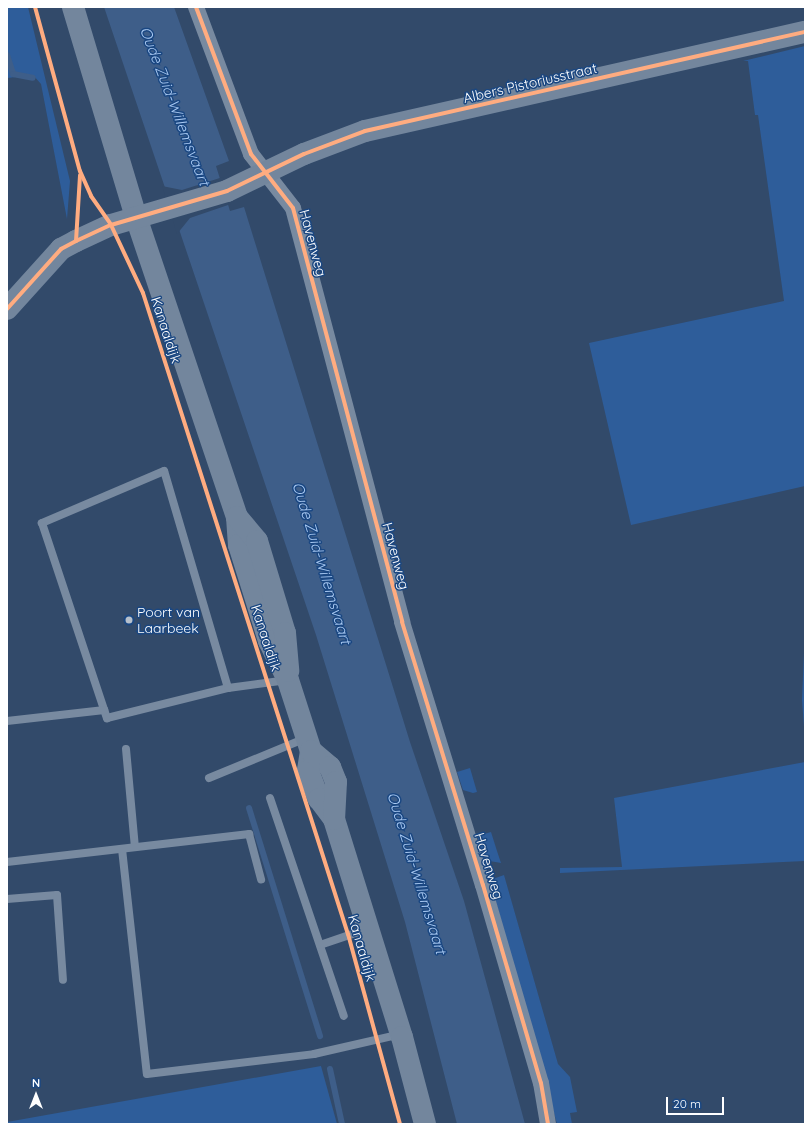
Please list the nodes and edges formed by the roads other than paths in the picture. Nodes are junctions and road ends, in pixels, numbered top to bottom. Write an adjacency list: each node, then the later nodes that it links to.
1 (73, 7): 5 (main road, Kanaaldijk)
2 (196, 7): 4 (street, Havenweg)
3 (805, 32): 4 (main road, Albers Pistoriusstraat)
4 (266, 174): 5 (main road, Albers Pistoriusstraat); 26 (street, Havenweg)
5 (136, 217): 6 (main road, Albers Pistoriusstraat); 7 (main road, Kanaaldijk)
6 (7, 309)
7 (279, 681): 8 (lane); 11 (main road, Kanaaldijk)
8 (228, 688): 9 (lane); 9 (lane)
9 (104, 710): 10 (lane)
10 (7, 722)
11 (309, 744): 13 (lane); 20 (main road, Kanaaldijk)
12 (126, 749): 15 (lane)
13 (208, 778)
14 (270, 798): 21 (lane)
15 (135, 847): 16 (lane); 18 (lane)
16 (122, 849): 17 (lane); 24 (lane)
17 (7, 862)
18 (260, 879)
19 (7, 899): 22 (lane)
20 (358, 931): 21 (lane); 24 (main road, Kanaaldijk)
21 (320, 945): 23 (lane)
22 (63, 980)
23 (344, 1016)
24 (401, 1034): 25 (main road, Kanaaldijk)
25 (425, 1124)
26 (548, 1124)

